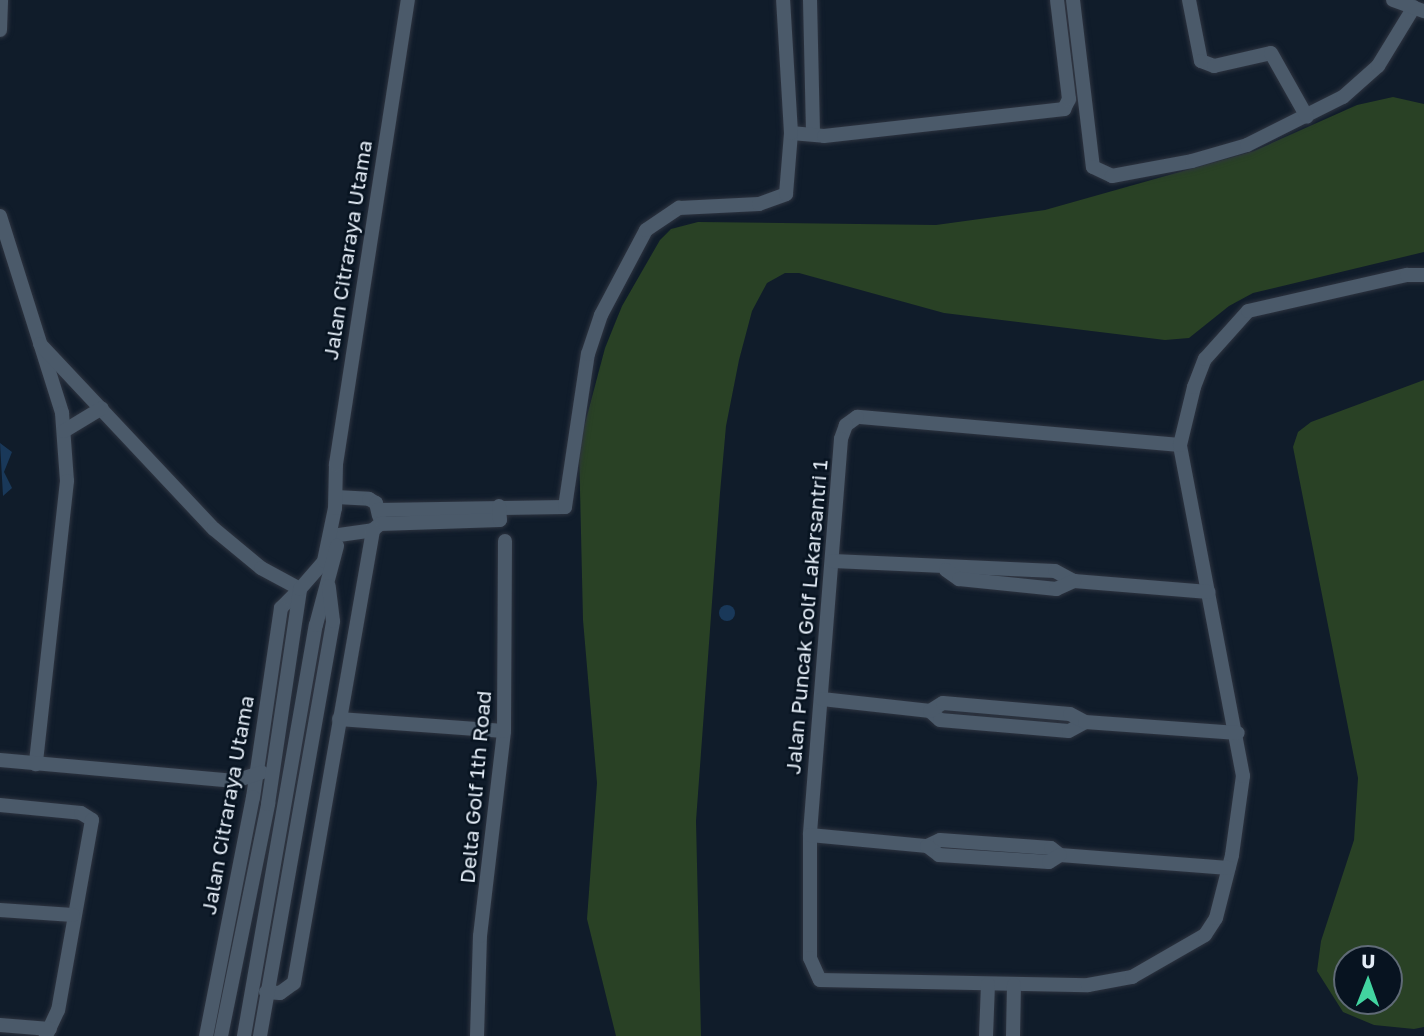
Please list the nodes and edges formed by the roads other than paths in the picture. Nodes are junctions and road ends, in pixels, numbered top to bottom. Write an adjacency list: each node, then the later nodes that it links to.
1 (1, 0): 10 (street)
2 (408, 0): 20 (street, Jalan Citraraya Utama)
3 (783, 0): 13 (street)
4 (810, 0): 12 (street)
5 (1057, 0): 12 (street)
6 (1073, 0): 11 (street)
7 (1189, 0): 11 (street)
8 (1393, 0): 9 (street)
9 (1419, 9): 11 (street)
10 (0, 30)
11 (1307, 117)
12 (813, 131): 13 (street)
13 (791, 133): 21 (street)
14 (0, 216): 16 (street)
15 (1424, 275): 19 (street, Jalan Puncak Golf Lakarsantri 1)
16 (40, 344): 17 (street); 18 (street)
17 (102, 408): 18 (street); 25 (street)
18 (64, 431): 32 (street)
19 (1180, 445): 24 (street, Jalan Puncak Golf Lakarsantri 1); 26 (street, Jalan Puncak Golf Lakarsantri 1)
20 (336, 502): 21 (street); 22 (street, Jalan Citraraya Utama); 25 (street, Jalan Citraraya Utama)
21 (377, 521): 22 (street); 28 (street)
22 (339, 535): 35 (street, Jalan Citraraya Utama)
23 (505, 541): 29 (street, Delta Golf 1th Road)
24 (833, 561): 26 (street); 27 (street, Jalan Puncak Golf Lakarsantri 1)
25 (300, 589): 33 (street, Jalan Citraraya Utama); 34 (street, Jalan Citraraya Utama)
26 (1209, 592): 30 (street, Jalan Puncak Golf Lakarsantri 1)
27 (822, 699): 30 (street); 41 (street, Jalan Puncak Golf Lakarsantri 1)
28 (339, 719): 29 (street); 47 (street)
29 (504, 731): 54 (street, Delta Golf 1th Road)
30 (1238, 733): 42 (street, Jalan Puncak Golf Lakarsantri 1)
31 (0, 760): 32 (street)
32 (36, 764): 36 (street)
33 (272, 771): 34 (street); 35 (street); 38 (street, Jalan Citraraya Utama)
34 (257, 773): 36 (street); 37 (street, Jalan Citraraya Utama)
35 (298, 773): 40 (street, Jalan Citraraya Utama)
36 (235, 781): 37 (street)
37 (253, 797): 38 (street); 50 (street, Jalan Citraraya Utama)
38 (268, 804): 40 (street); 51 (street, Jalan Citraraya Utama)
39 (0, 805): 44 (street)
40 (293, 810): 47 (street, Jalan Citraraya Utama); 52 (street, Jalan Citraraya Utama)
41 (810, 835): 42 (street); 45 (street, Jalan Puncak Golf Lakarsantri 1)
42 (1228, 868): 46 (street, Jalan Puncak Golf Lakarsantri 1)
43 (0, 910): 44 (street)
44 (73, 915): 49 (street)
45 (988, 984): 46 (street, Jalan Puncak Golf Lakarsantri 1); 55 (street)
46 (1014, 985): 56 (street)
47 (266, 992): 53 (street, Jalan Citraraya Utama)
48 (0, 1025): 49 (street)
49 (48, 1032)
50 (206, 1036)
51 (221, 1036)
52 (244, 1036)
53 (260, 1036)
54 (477, 1036)
55 (986, 1036)
56 (1013, 1036)

